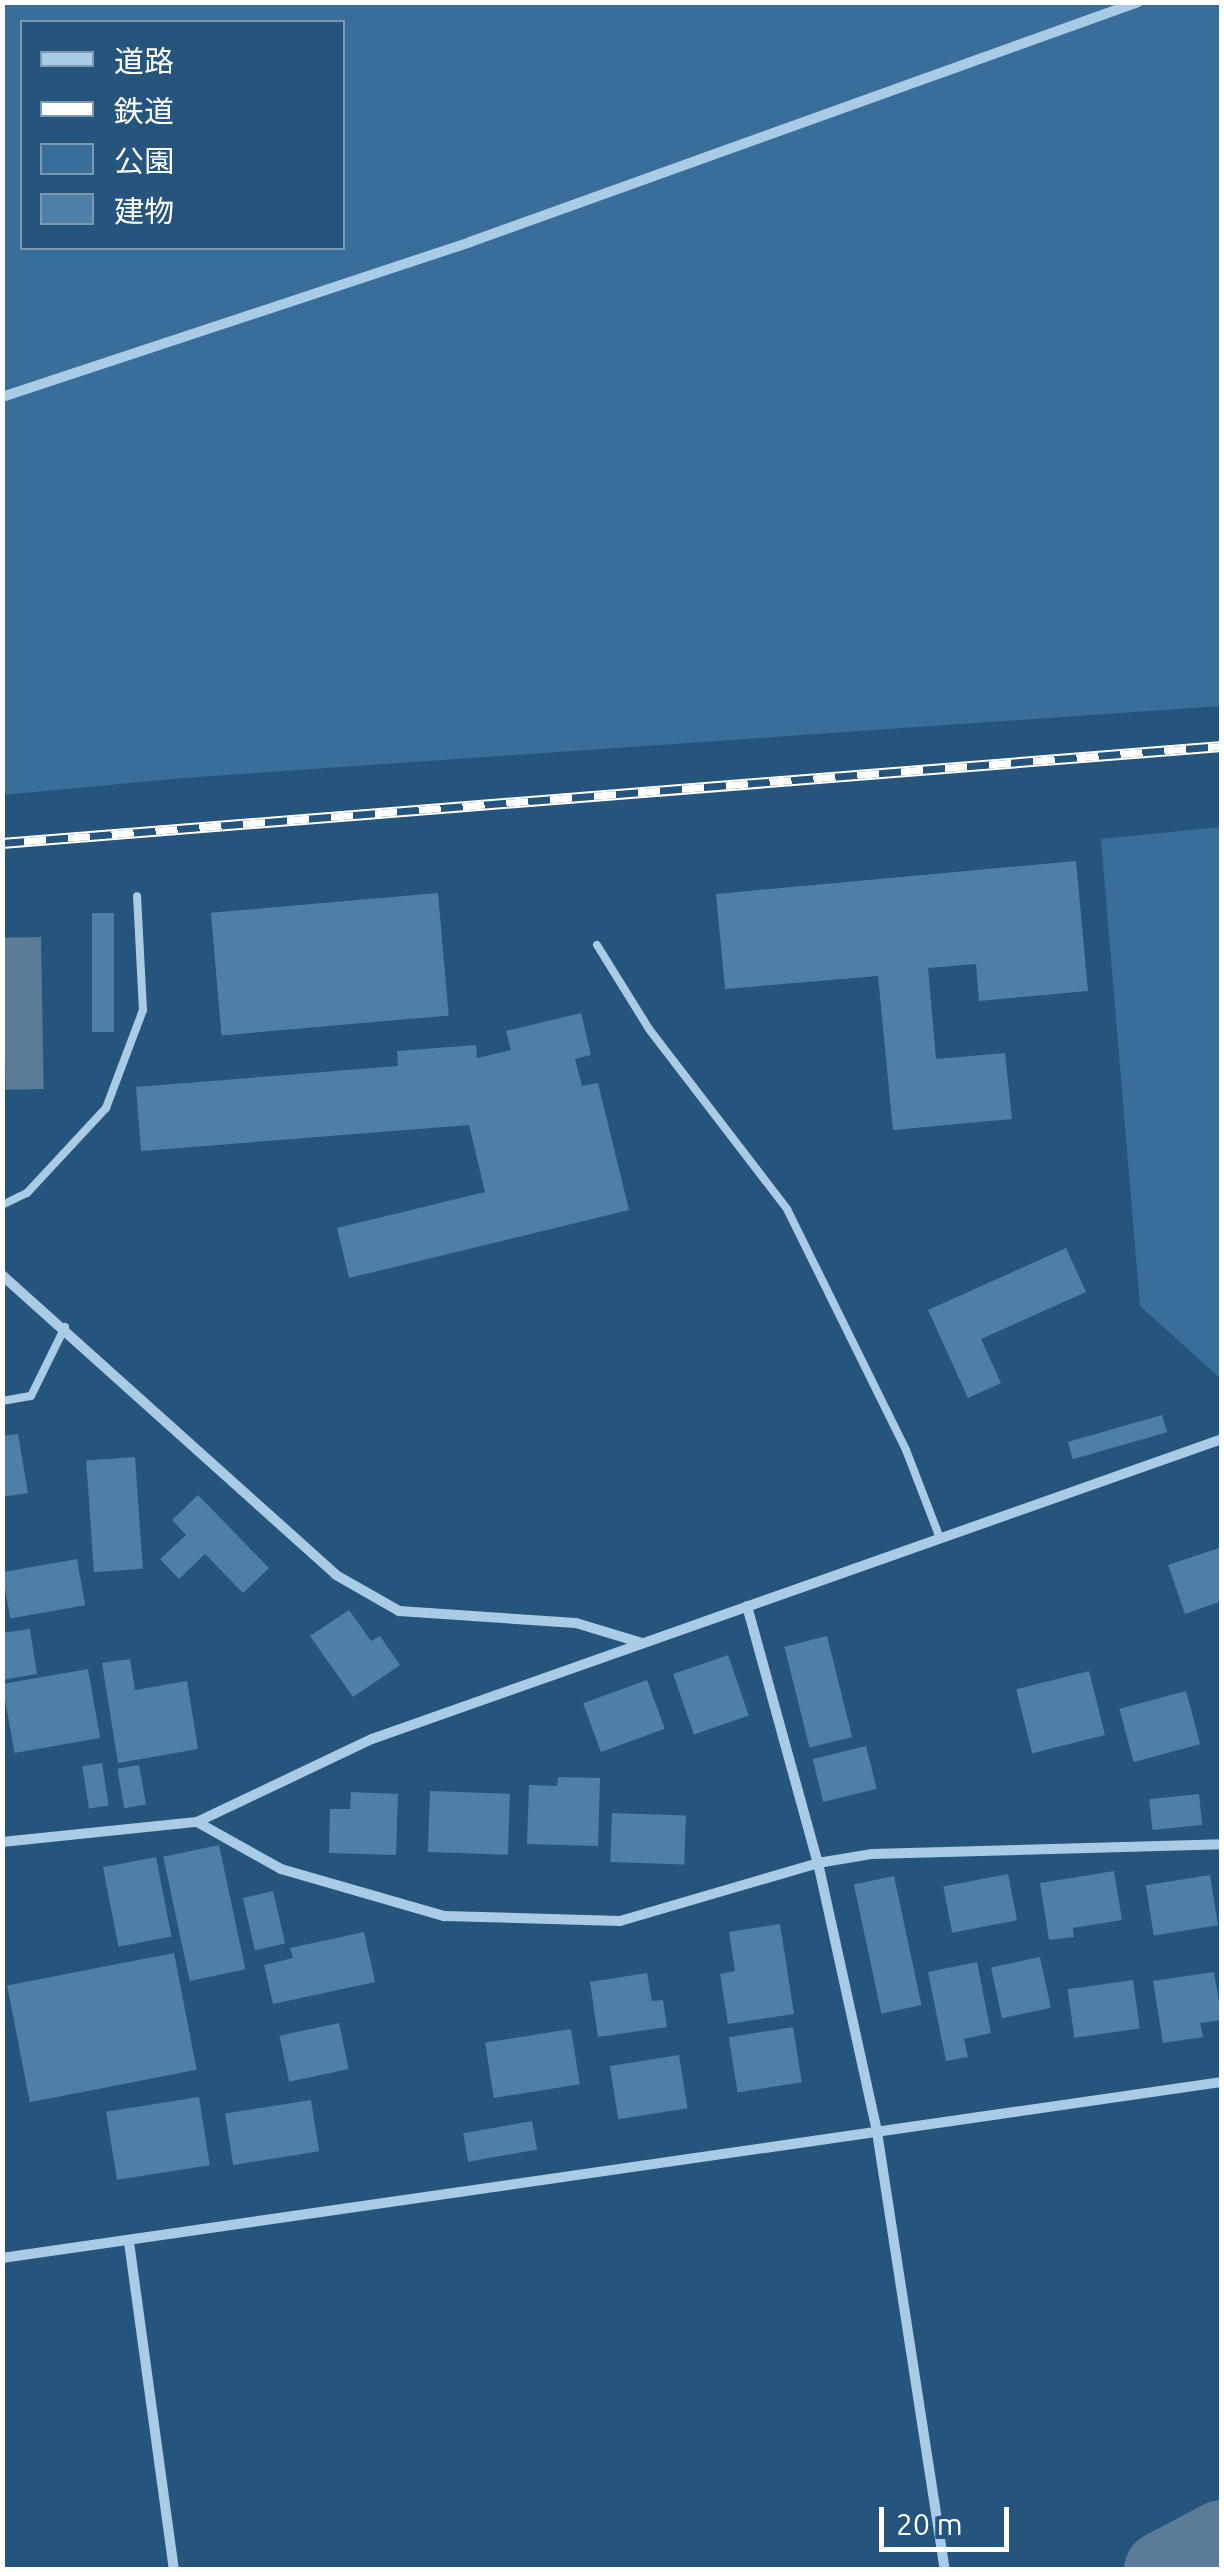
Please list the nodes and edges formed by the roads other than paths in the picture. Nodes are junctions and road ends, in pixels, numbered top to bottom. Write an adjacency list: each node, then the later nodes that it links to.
1 (1138, 2): 2 (street)
2 (2, 398)
3 (137, 896): 5 (lane)
4 (598, 945): 10 (lane)
5 (2, 1205)
6 (2, 1275): 7 (street)
7 (65, 1326): 8 (lane); 12 (street)
8 (2, 1401)
9 (1222, 1439): 10 (street)
10 (940, 1538): 11 (street)
11 (747, 1606): 12 (street); 16 (street)
12 (643, 1643): 13 (street)
13 (197, 1822): 14 (street); 16 (street)
14 (2, 1842)
15 (1222, 1844): 16 (street)
16 (818, 1863): 18 (street)
17 (1222, 2082): 18 (street)
18 (877, 2132): 19 (street); 22 (street)
19 (128, 2242): 20 (street); 21 (street)
20 (2, 2258)
21 (174, 2570)
22 (946, 2570)

